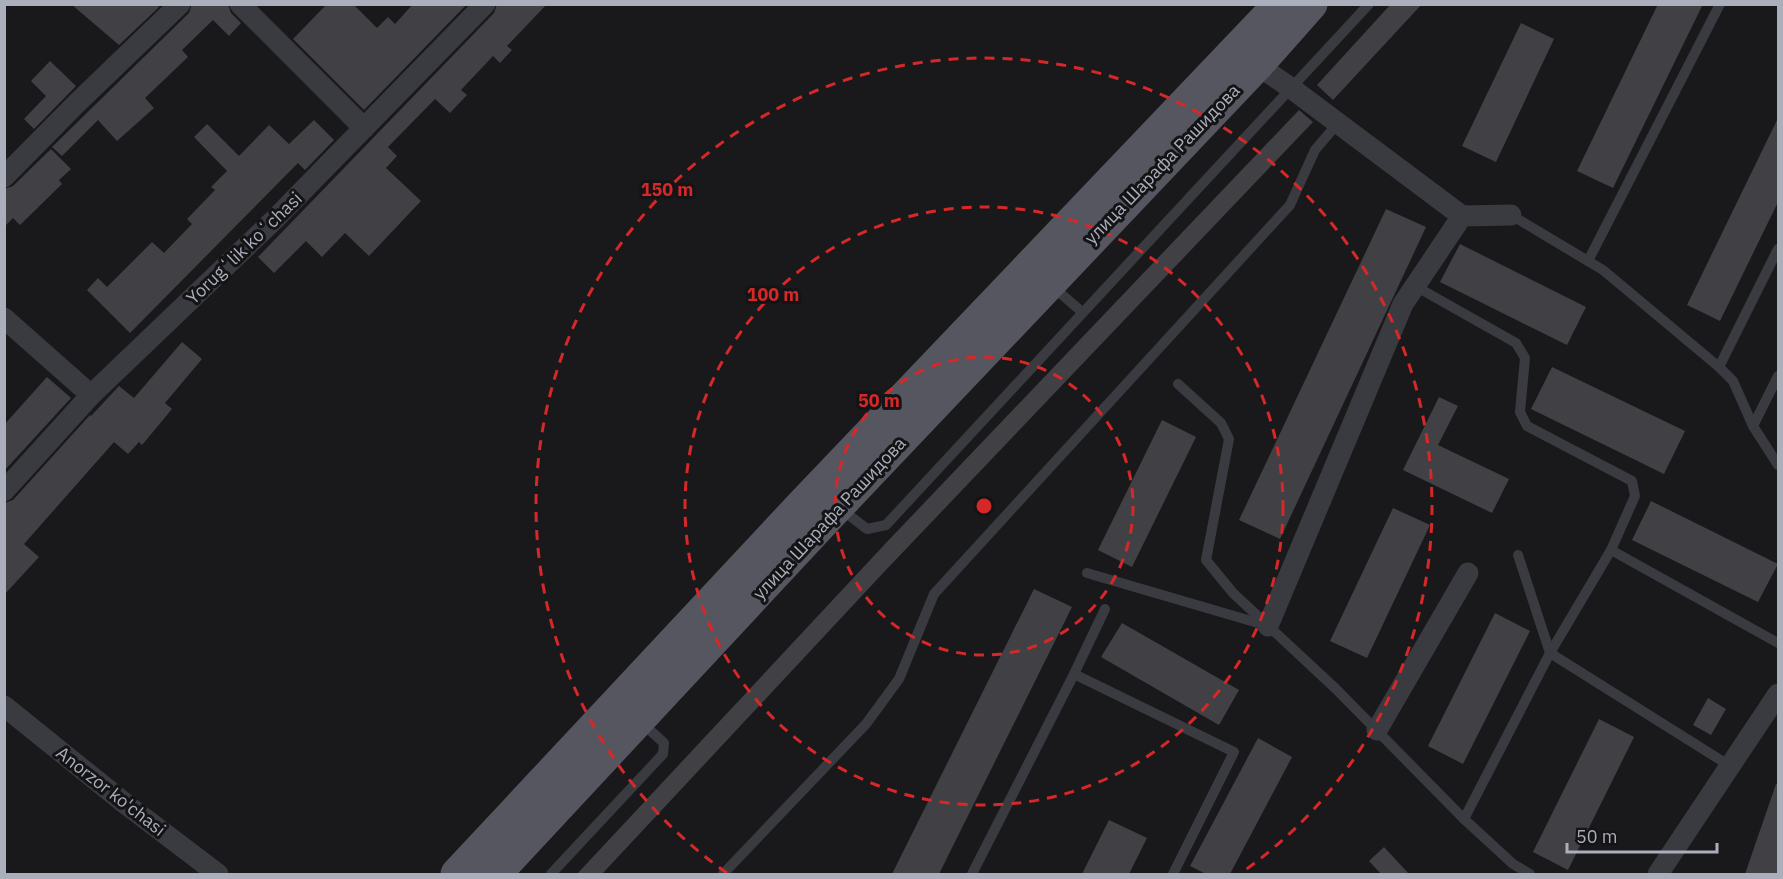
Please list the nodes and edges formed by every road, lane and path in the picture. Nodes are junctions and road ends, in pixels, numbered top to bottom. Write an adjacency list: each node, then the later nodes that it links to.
1 (180, 4): 12 (street)
2 (240, 4): 11 (street)
3 (485, 4): 11 (street, Yorugʻlik koʻchasi)
4 (1280, 4): 28 (main road)
5 (1311, 4): 8 (main road, улица Шарафа Рашидова)
6 (1369, 4): 9 (lane)
7 (1720, 4): 16 (lane)
8 (1257, 65): 9 (street); 17 (main road, улица Шарафа Рашидова)
9 (1291, 88): 10 (street); 19 (lane)
10 (1338, 123): 14 (street); 48 (lane)
11 (364, 128): 24 (street, Yorugʻlik koʻchasi)
12 (4, 177)
13 (1511, 215): 14 (street); 16 (lane)
14 (1462, 216): 18 (street)
15 (1779, 249): 21 (lane)
16 (1588, 261): 21 (lane)
17 (1049, 284): 19 (lane); 28 (main road, улица Шарафа Рашидова)
18 (1415, 286): 29 (lane); 34 (street)
19 (1082, 312): 28 (lane)
20 (4, 318): 24 (street)
21 (1719, 367): 25 (lane)
22 (1779, 376): 25 (lane)
23 (1178, 384): 34 (lane)
24 (91, 395): 27 (street, Yorugʻlik koʻchasi)
25 (1753, 426): 26 (lane)
26 (1779, 465)
27 (4, 491)
28 (820, 513): 40 (main road, улица Шарафа Рашидова); 45 (main road)
29 (1611, 550): 35 (lane); 36 (lane)
30 (1518, 555): 36 (lane)
31 (1087, 573): 34 (lane)
32 (1468, 573): 41 (street)
33 (1105, 609): 37 (lane)
34 (1268, 626): 41 (lane)
35 (1779, 643)
36 (1550, 653): 42 (lane); 43 (lane)
37 (1074, 674): 49 (lane); 50 (lane)
38 (1779, 693): 42 (street)
39 (4, 706): 44 (street, Anorzor ko'chasi)
40 (639, 720): 46 (main road, улица Шарафа Рашидова); 47 (lane)
41 (1377, 729): 43 (lane)
42 (1730, 766): 52 (street)
43 (1464, 819): 51 (lane)
44 (218, 874)
45 (456, 874)
46 (495, 874)
47 (551, 874)
48 (723, 874)
49 (972, 874)
50 (1173, 874)
51 (1530, 874)
52 (1658, 874)

